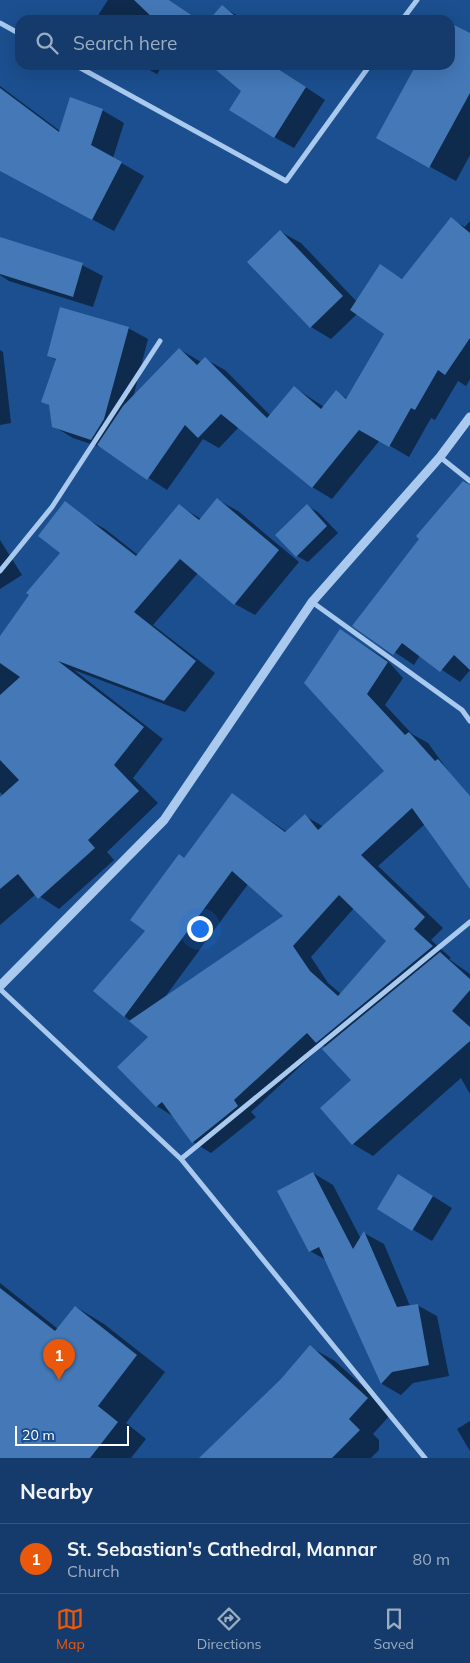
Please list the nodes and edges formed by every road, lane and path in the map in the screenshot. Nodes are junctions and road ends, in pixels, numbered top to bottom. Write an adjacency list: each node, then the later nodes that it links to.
1 (416, 0): 2 (street)
2 (406, 15)
3 (0, 23): 4 (street)
4 (15, 31)
5 (84, 70): 6 (street)
6 (366, 70)
7 (160, 341): 11 (street)
8 (470, 417): 9 (street)
9 (440, 456): 10 (street); 12 (street)
10 (470, 481)
11 (0, 571)
12 (312, 602): 13 (street); 15 (street)
13 (470, 720)
14 (470, 922): 16 (street)
15 (0, 987): 16 (street)
16 (181, 1159): 17 (street)
17 (425, 1458)

